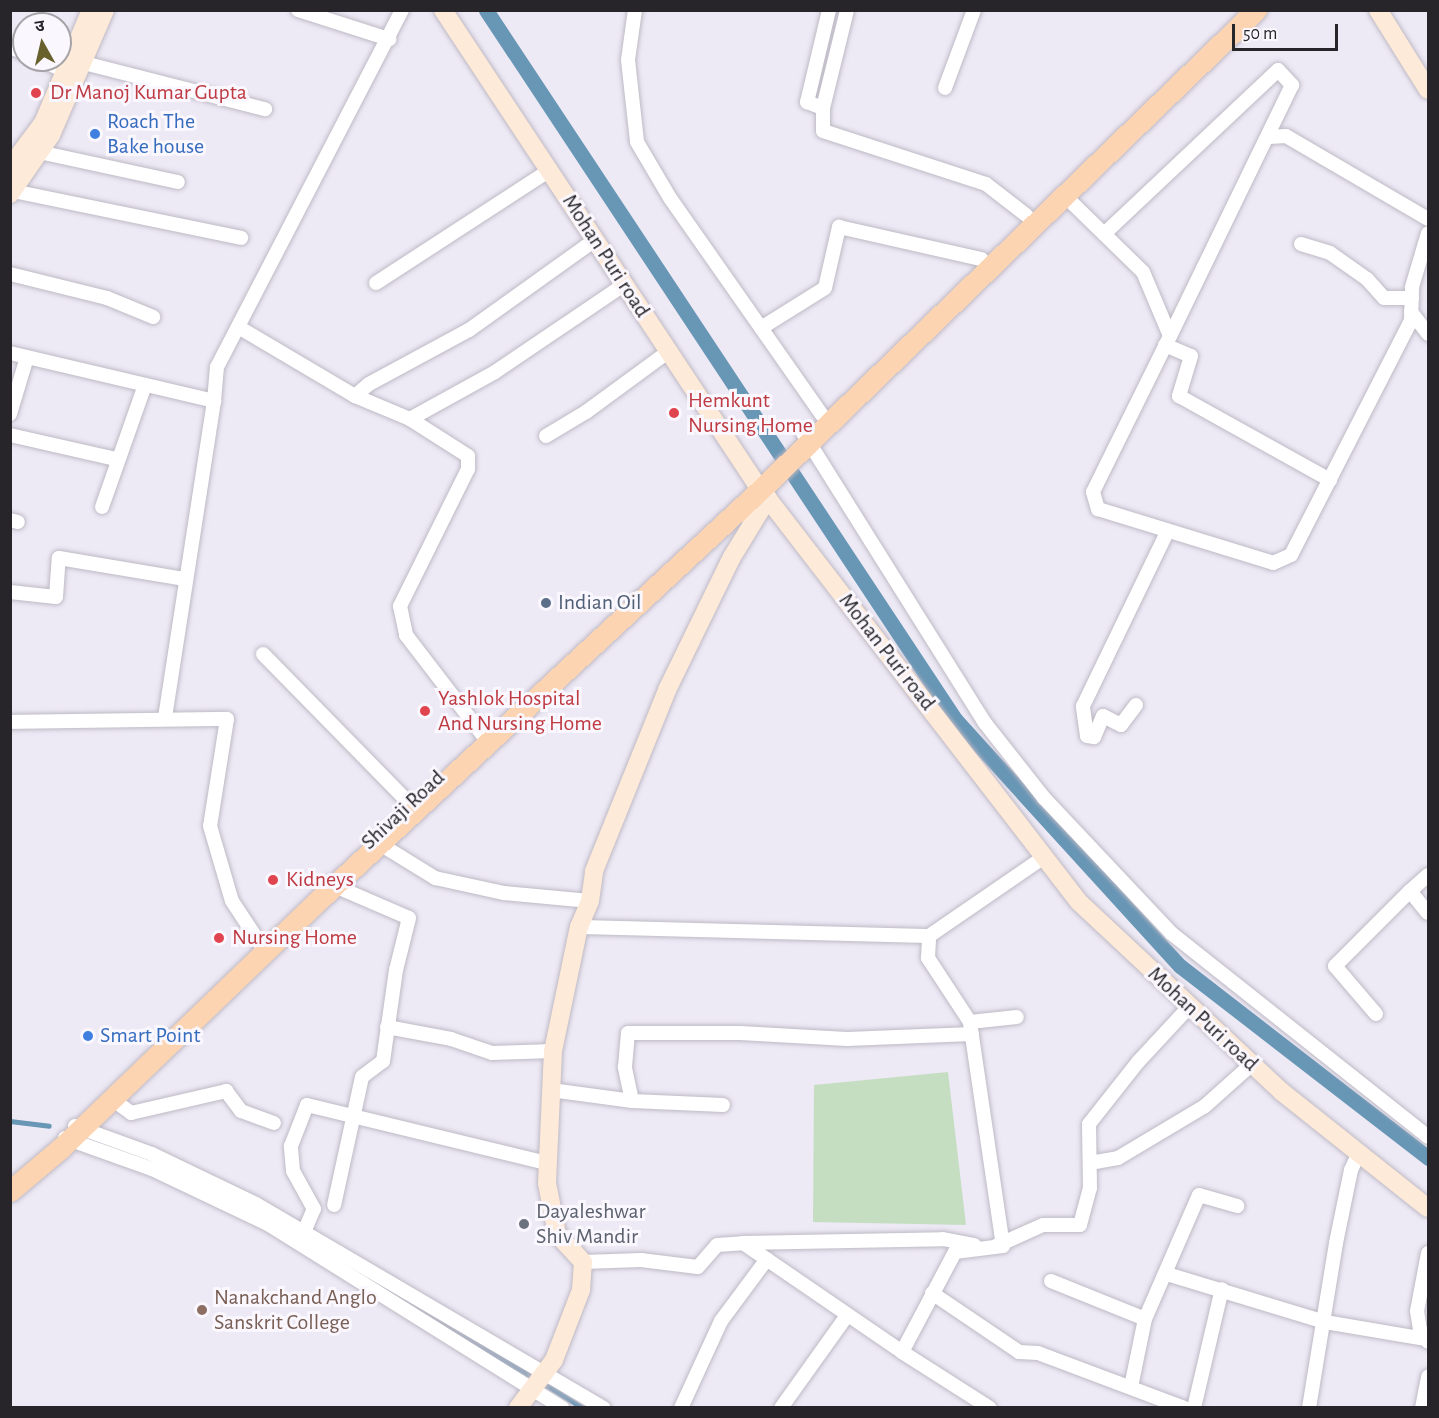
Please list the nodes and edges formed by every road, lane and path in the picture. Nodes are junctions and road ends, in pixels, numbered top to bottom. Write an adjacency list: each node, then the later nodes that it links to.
1 (91, 10): 14 (street)
2 (105, 10): 15 (street)
3 (298, 10): 13 (street)
4 (402, 10): 13 (street)
5 (443, 10): 24 (street, Mohan Puri road)
6 (635, 10): 42 (street)
7 (829, 10): 19 (street)
8 (848, 10): 19 (street)
9 (974, 10): 17 (street)
10 (1235, 10): 28 (main road)
11 (1256, 10): 27 (main road)
12 (1375, 11): 18 (street)
13 (389, 39): 41 (street)
14 (72, 55)
15 (84, 63): 20 (street); 22 (street)
16 (65, 72): 23 (street)
17 (945, 88)
18 (1428, 90)
19 (824, 108): 28 (street)
20 (265, 109)
21 (1269, 137): 29 (street); 31 (street); 44 (street)
22 (39, 152): 25 (street); 26 (street)
23 (10, 167)
24 (550, 170): 33 (street, Mohan Puri road); 37 (street)
25 (178, 182)
26 (12, 193): 32 (street)
27 (1064, 195): 31 (street); 48 (main road)
28 (1026, 215): 35 (main road)
29 (1428, 219)
30 (1428, 233): 39 (street)
31 (1104, 234): 44 (street)
32 (241, 238)
33 (596, 240): 38 (street, Mohan Puri road); 50 (street)
34 (1301, 244): 39 (street)
35 (981, 259): 42 (street); 48 (main road)
36 (10, 274): 40 (street)
37 (376, 283)
38 (625, 284): 45 (street, Mohan Puri road); 54 (street)
39 (1411, 305): 43 (street); 59 (street)
40 (153, 317)
41 (240, 328): 50 (street); 51 (street)
42 (761, 328): 53 (street)
43 (1428, 334)
44 (1168, 340): 59 (street); 62 (street)
45 (669, 351): 56 (street); 60 (street, Mohan Puri road)
46 (10, 353): 47 (street)
47 (27, 357): 49 (street); 52 (street)
48 (882, 363): 53 (main road); 57 (main road)
49 (145, 385): 51 (street); 58 (street)
50 (355, 396): 54 (street)
51 (214, 401): 63 (street)
52 (10, 414)
53 (822, 415): 57 (main road)
54 (410, 419): 69 (street)
55 (10, 435): 58 (street)
56 (546, 436)
57 (803, 439): 60 (main road, Shivaji Road); 95 (street)
58 (116, 459): 61 (street)
59 (1330, 480): 62 (street)
60 (765, 482): 69 (main road, Shivaji Road); 72 (street, Mohan Puri road); 76 (street)
61 (102, 507)
62 (1167, 530): 66 (street)
63 (185, 579): 64 (street); 67 (street)
64 (10, 592)
65 (263, 654): 70 (street)
66 (1136, 705)
67 (165, 717): 68 (street); 80 (street)
68 (10, 722)
69 (486, 739): 70 (main road, Shivaji Road)
70 (413, 807): 71 (main road); 74 (main road, Shivaji Road)
71 (380, 844): 74 (main road); 76 (street)
72 (1044, 857): 79 (street); 81 (street, Mohan Puri road)
73 (1428, 875): 75 (street)
74 (329, 885): 80 (main road, Shivaji Road); 84 (street)
75 (1410, 891): 77 (street); 82 (street)
76 (590, 901): 78 (street)
77 (1428, 913)
78 (579, 927): 79 (street); 86 (street)
79 (929, 936): 85 (street)
80 (263, 948): 89 (main road); 94 (main road, Shivaji Road)
81 (1190, 1006): 87 (street, Mohan Puri road); 98 (street)
82 (1376, 1014)
83 (1017, 1017): 85 (street)
84 (387, 1027): 86 (street); 92 (street)
85 (971, 1028): 90 (street); 106 (street)
86 (553, 1052): 88 (street)
87 (1252, 1064): 96 (street, Mohan Puri road); 98 (street)
88 (551, 1090): 90 (street); 97 (street)
89 (112, 1099): 93 (street); 94 (main road)
90 (632, 1101): 91 (street)
91 (723, 1105)
92 (353, 1119): 97 (street); 101 (street); 104 (street)
93 (274, 1123)
94 (71, 1132): 99 (main road, Shivaji Road); 100 (main road); 104 (street); 120 (street)
95 (1428, 1137)
96 (1359, 1152): 103 (street, Mohan Puri road); 116 (street)
97 (548, 1163): 109 (street)
98 (1090, 1163): 106 (street)
99 (10, 1180)
100 (10, 1191)
101 (334, 1205)
102 (1237, 1206): 110 (street)
103 (1428, 1208)
104 (304, 1232): 120 (street)
105 (743, 1243): 106 (street); 108 (street); 109 (street)
106 (1003, 1246): 113 (street)
107 (1428, 1253): 117 (street)
108 (767, 1259): 114 (street); 125 (street)
109 (583, 1262): 120 (street)
110 (1167, 1274): 112 (street); 115 (street)
111 (1051, 1281): 115 (street)
112 (1222, 1289): 116 (street); 129 (street)
113 (932, 1293): 118 (street); 121 (street)
114 (846, 1317): 118 (street); 126 (street)
115 (1145, 1319): 121 (street)
116 (1325, 1322): 117 (street); 130 (street)
117 (1427, 1340)
118 (902, 1352): 127 (street)
119 (1428, 1377): 131 (street)
120 (540, 1380): 122 (street); 123 (street); 124 (street)
121 (1131, 1387): 128 (street)
122 (518, 1407)
123 (562, 1407)
124 (604, 1407)
125 (681, 1407)
126 (781, 1407)
127 (990, 1407)
128 (1184, 1407)
129 (1194, 1407)
130 (1309, 1407)
131 (1422, 1407)

